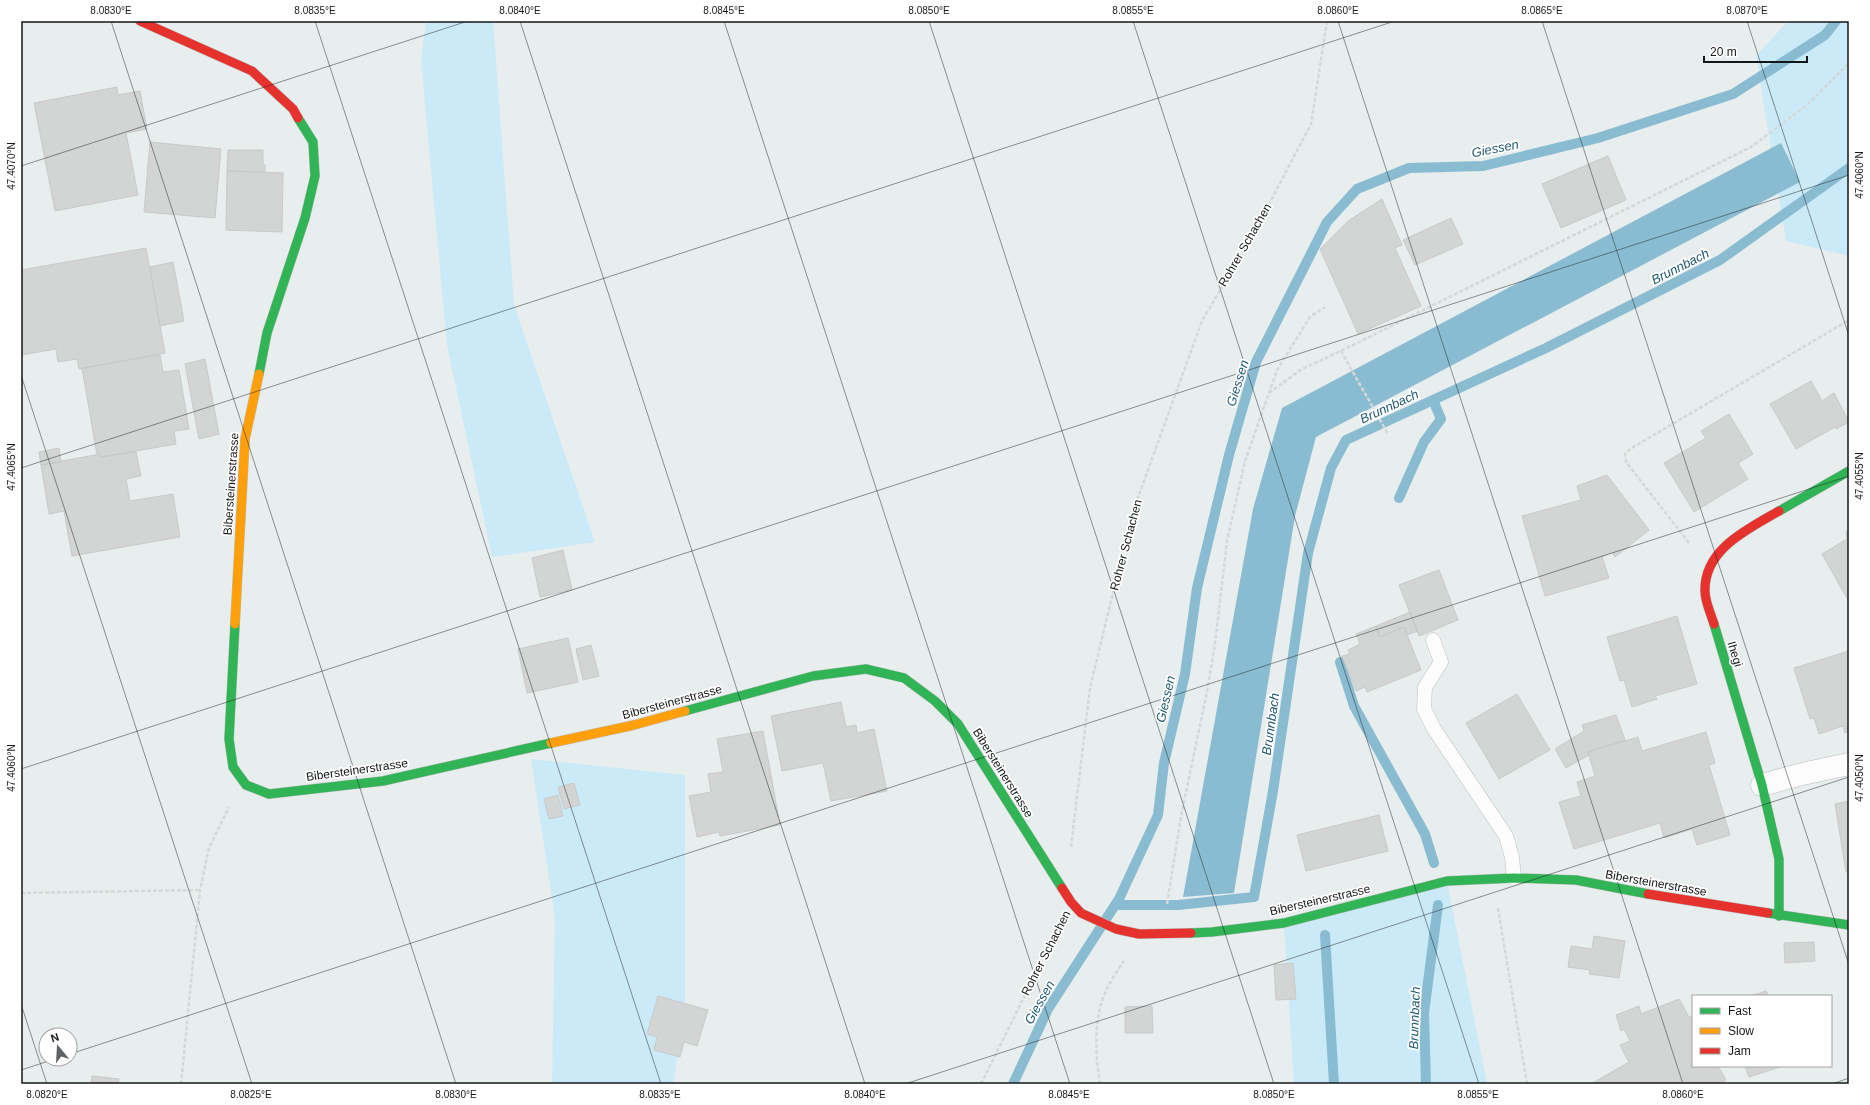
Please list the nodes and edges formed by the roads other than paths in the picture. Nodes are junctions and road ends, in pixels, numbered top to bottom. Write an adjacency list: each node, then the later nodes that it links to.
1 (140, 21): 6 (street, Bibersteinerstrasse)
2 (1849, 471): 5 (street, Ihegi)
3 (1432, 640): 6 (lane)
4 (1849, 764): 5 (street)
5 (1762, 785): 7 (street, Ihegi)
6 (1514, 878): 7 (street, Bibersteinerstrasse)
7 (1779, 916): 8 (street, Bibersteinerstrasse)
8 (1849, 925)

